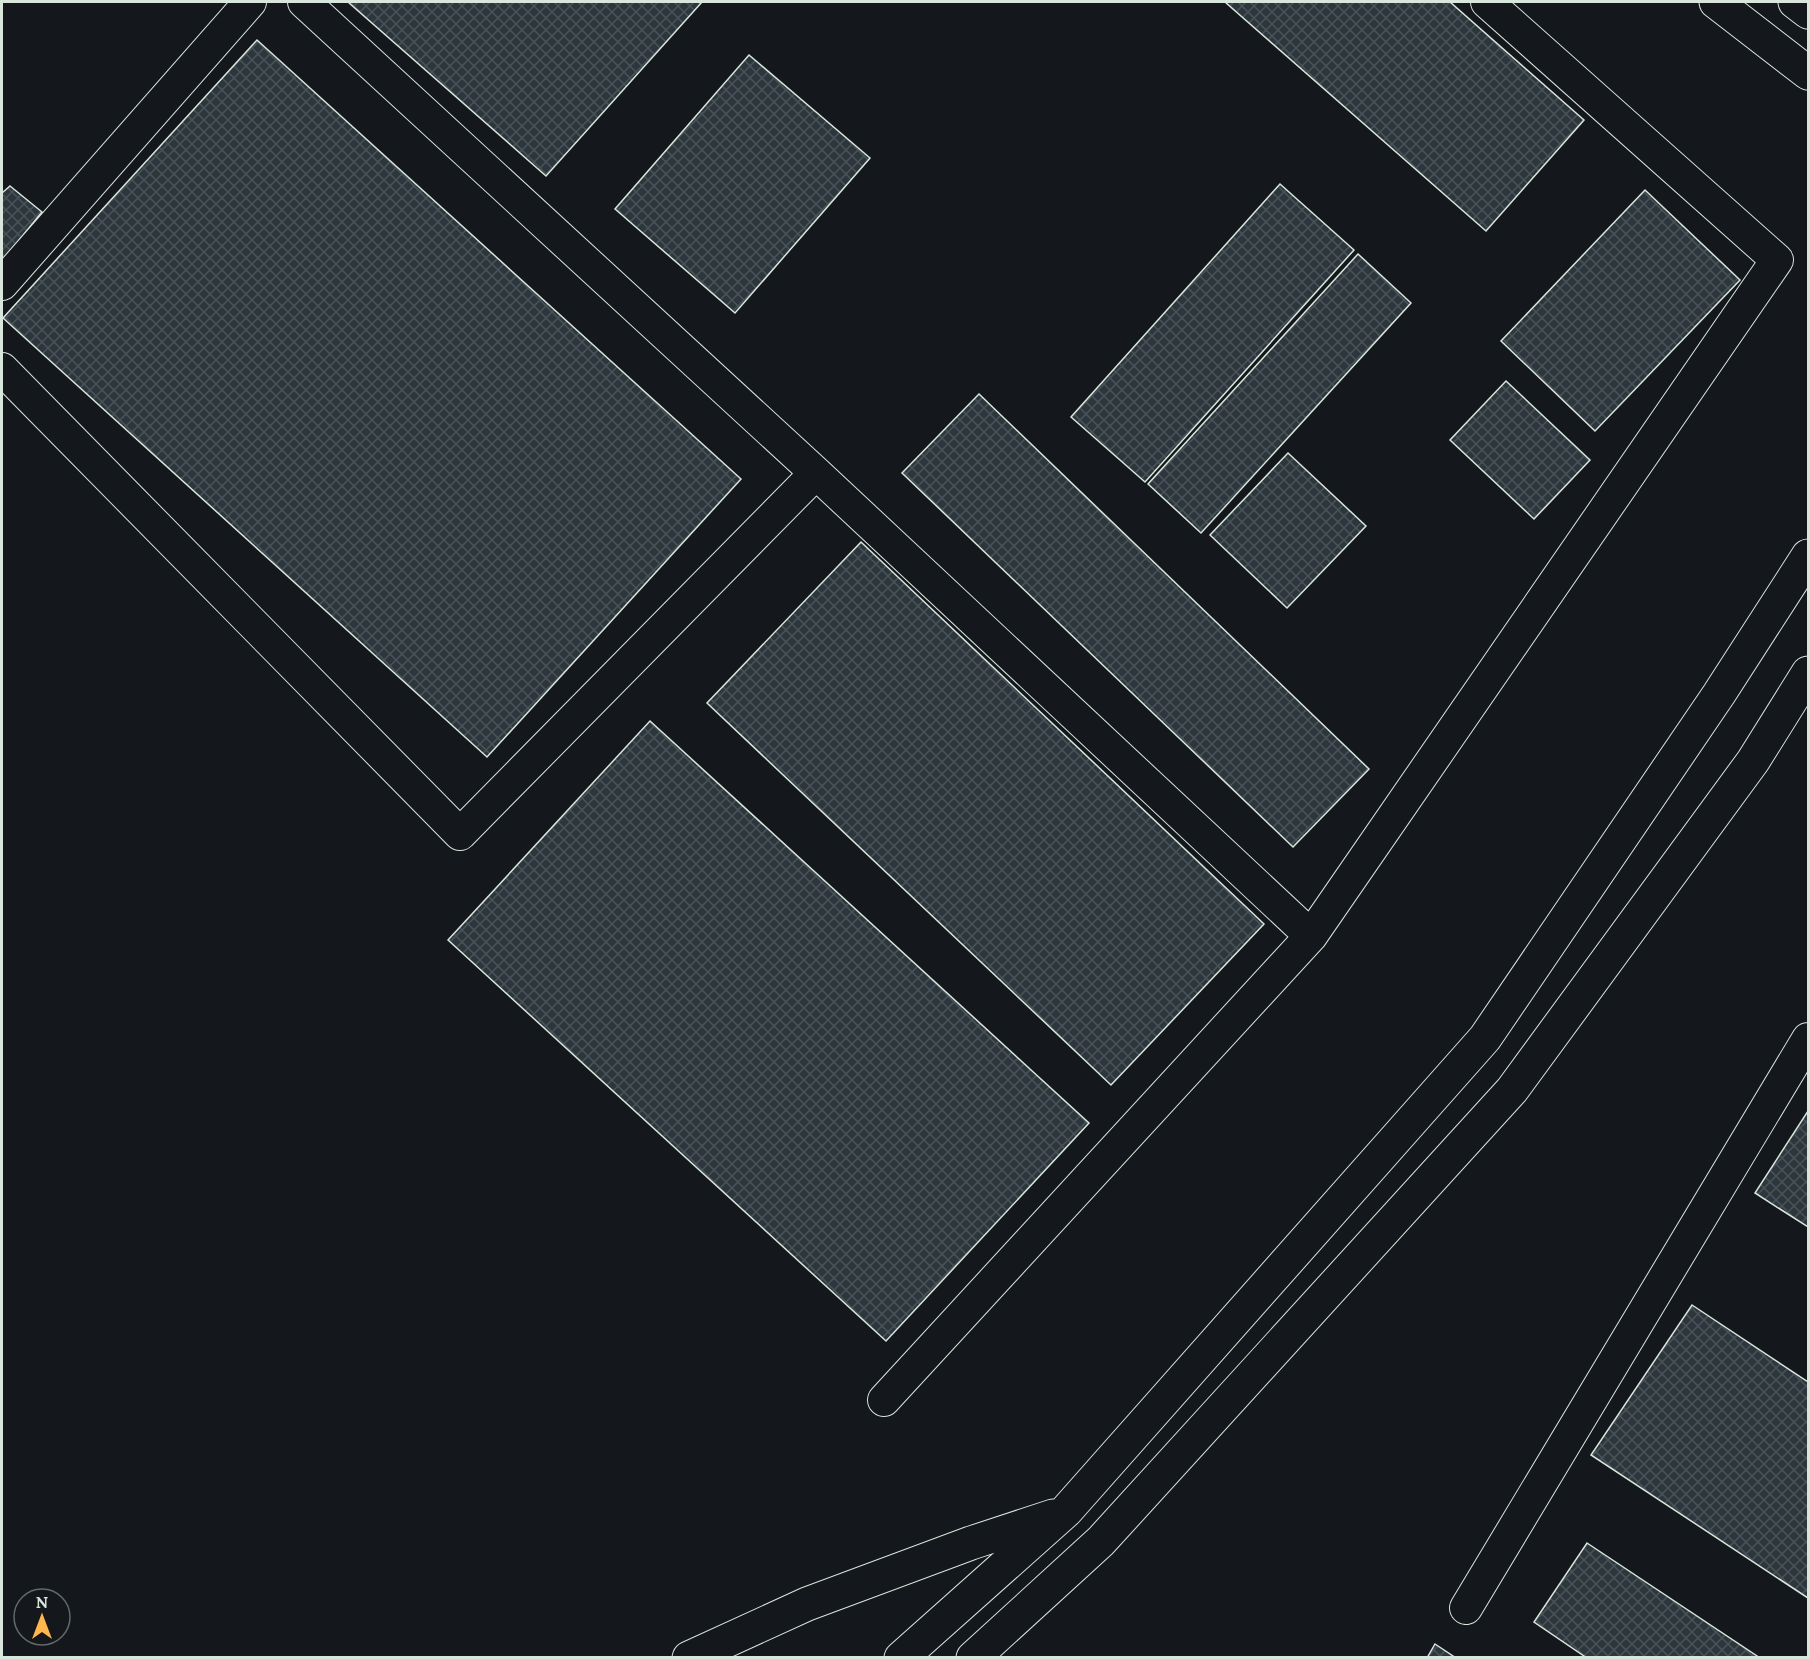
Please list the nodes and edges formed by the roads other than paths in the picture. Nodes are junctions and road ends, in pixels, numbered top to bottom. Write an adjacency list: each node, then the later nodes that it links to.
1 (250, 2): 8 (street)
2 (304, 2): 10 (street)
3 (1487, 2): 13 (street)
4 (1716, 2): 7 (main road)
5 (1795, 2): 6 (main road)
6 (1809, 12)
7 (1809, 73)
8 (2, 284)
9 (2, 369): 10 (street)
10 (816, 473): 13 (street)
11 (1809, 556): 16 (main road)
12 (1809, 672): 20 (main road)
13 (1311, 936): 15 (street)
14 (1809, 1039): 17 (street)
15 (884, 1400)
16 (1066, 1511): 18 (main road); 19 (main road)
17 (1466, 1608)
18 (689, 1658)
19 (901, 1658)
20 (973, 1658)

